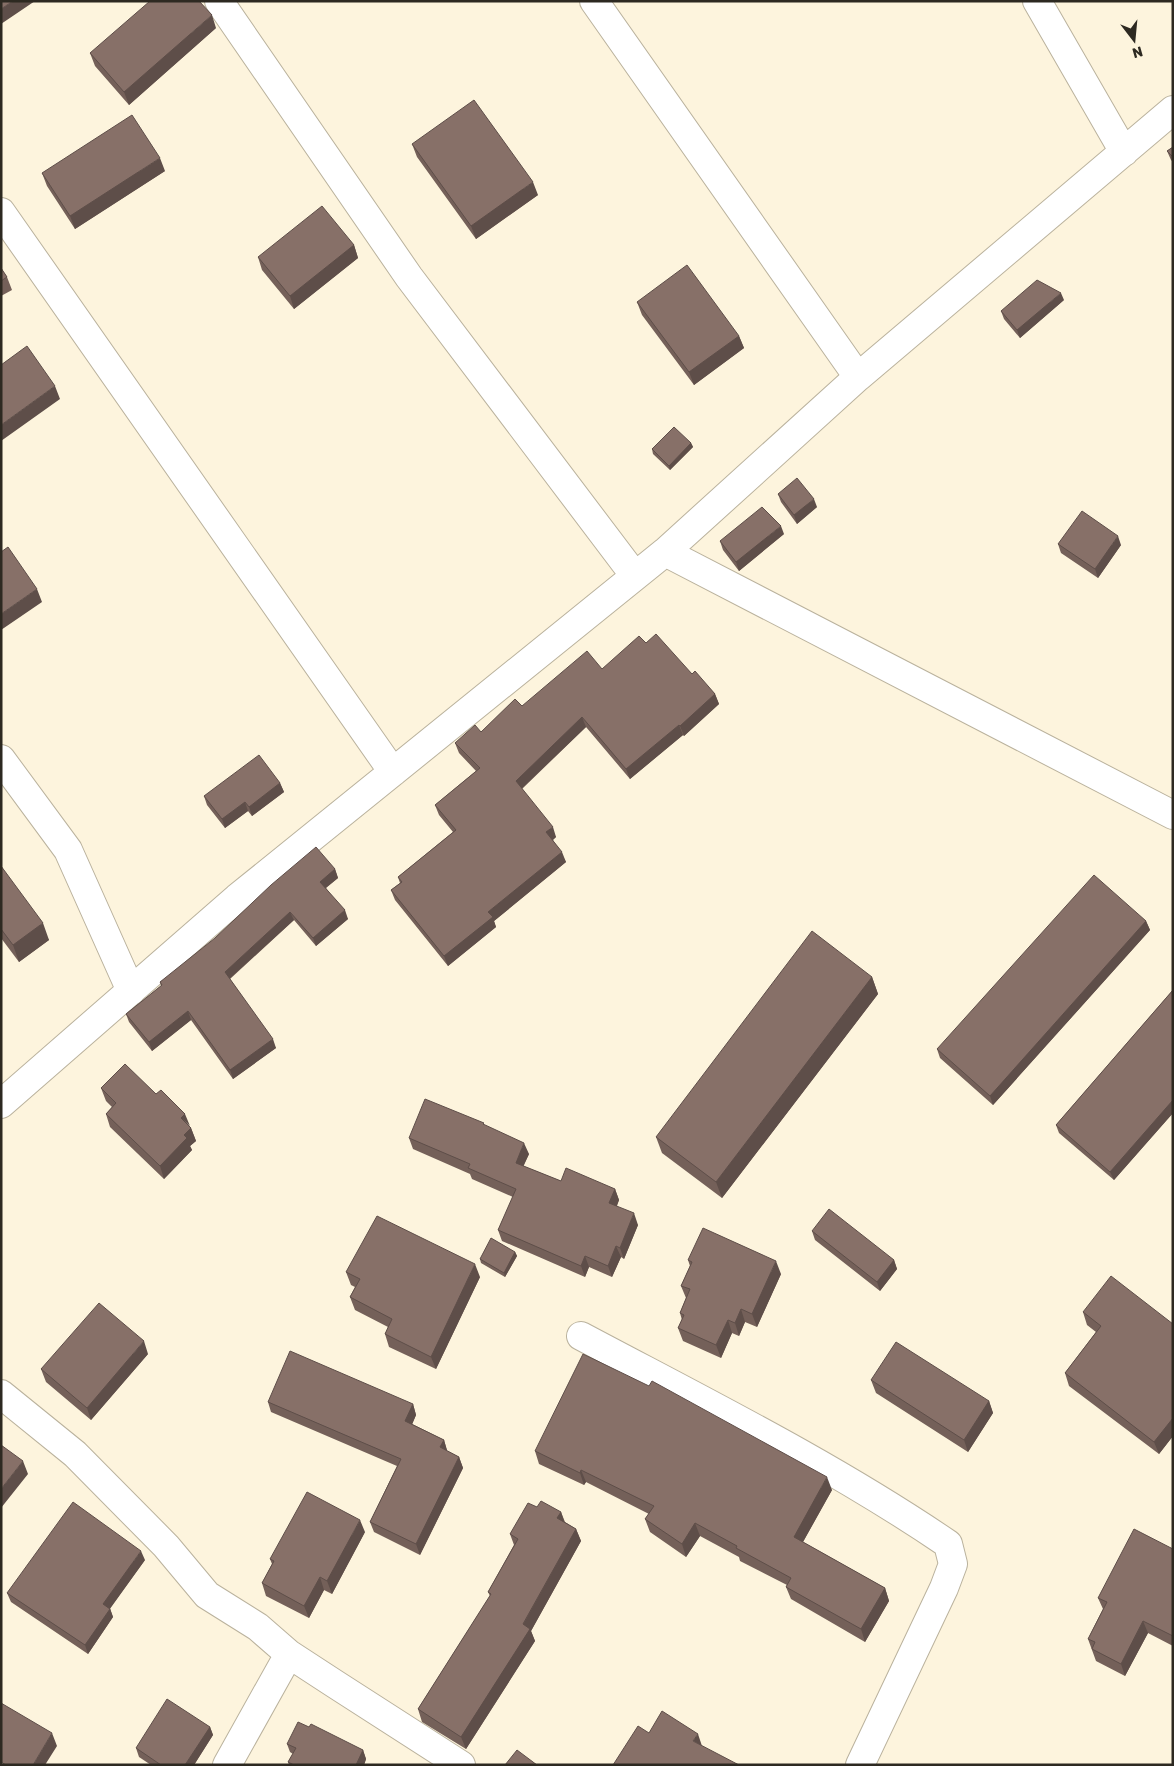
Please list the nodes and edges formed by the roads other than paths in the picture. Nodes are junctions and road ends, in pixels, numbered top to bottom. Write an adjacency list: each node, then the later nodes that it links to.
1 (219, 1): 9 (street)
2 (594, 1): 7 (street)
3 (1037, 1): 5 (street)
4 (1173, 110): 5 (street)
5 (1124, 152): 7 (street)
6 (1, 212): 11 (street)
7 (858, 377): 8 (street)
8 (665, 552): 9 (street); 12 (street)
9 (635, 576): 11 (street)
10 (1, 759): 13 (street)
11 (393, 772): 13 (street)
12 (1173, 815)
13 (131, 991): 14 (street)
14 (1, 1104)
15 (581, 1336): 20 (street)
16 (1, 1394): 17 (street)
17 (289, 1654): 18 (street); 19 (street)
18 (227, 1765)
19 (461, 1765)
20 (860, 1765)

